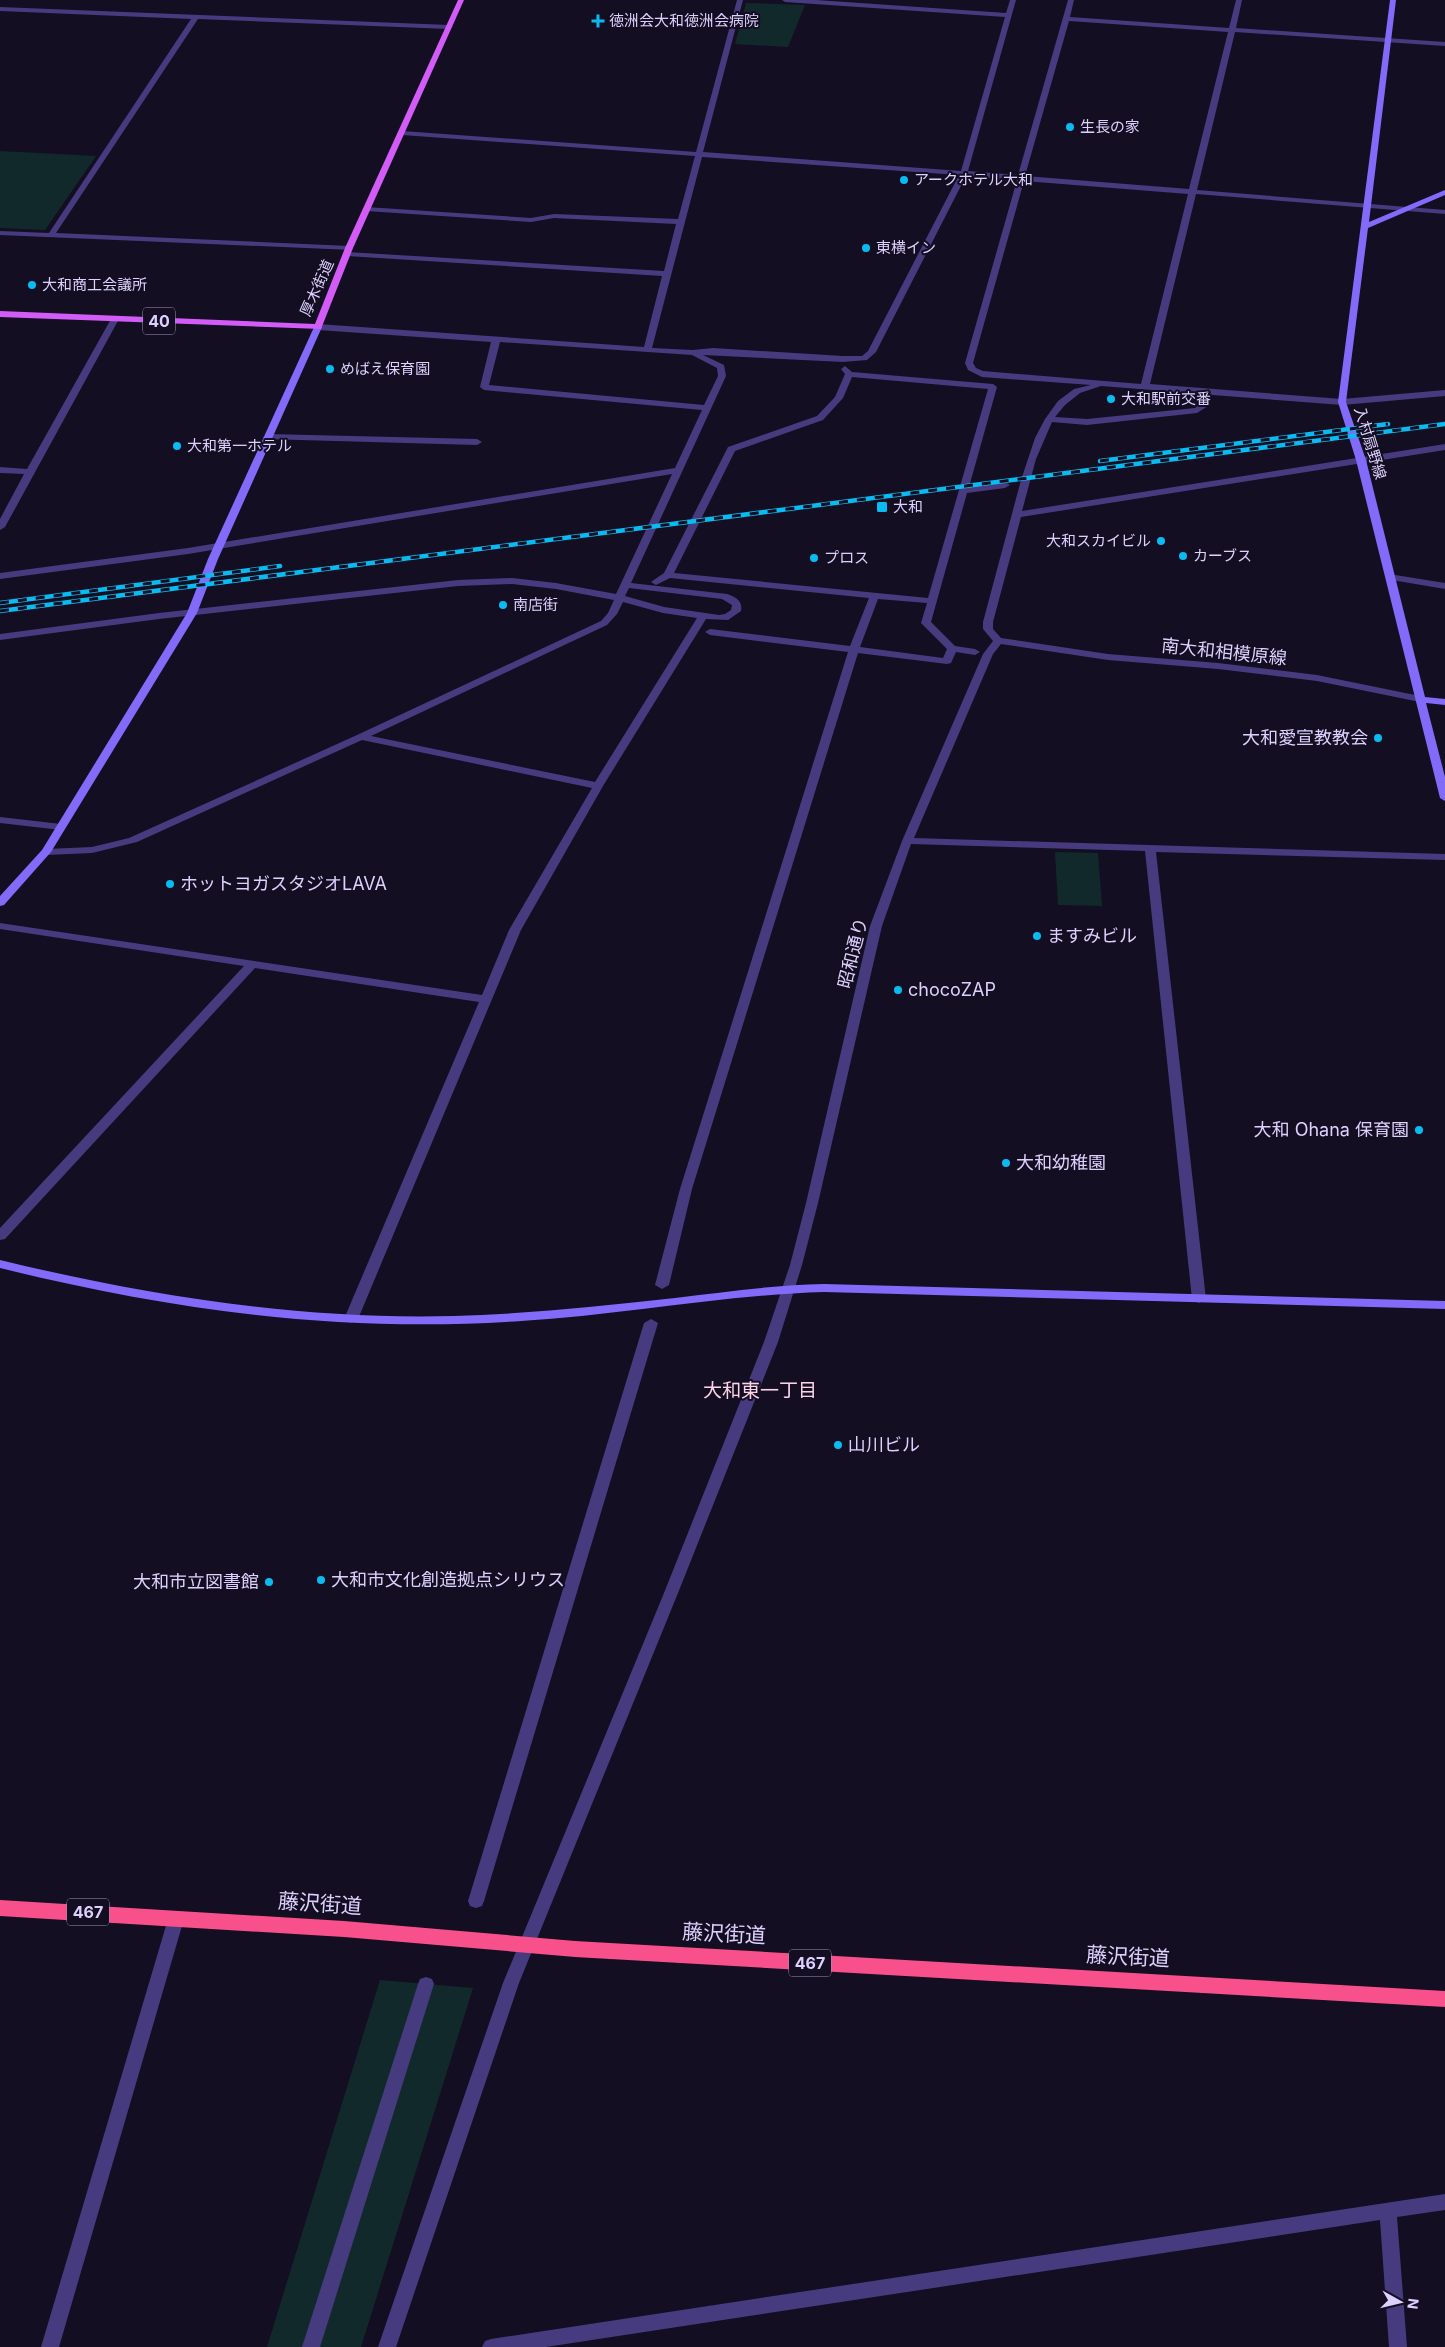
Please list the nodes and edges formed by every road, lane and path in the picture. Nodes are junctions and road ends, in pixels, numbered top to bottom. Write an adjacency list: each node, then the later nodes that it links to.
1 (460, 0): 12 (main road, 厚木街道)
2 (740, 0): 17 (street)
3 (785, 0): 9 (street)
4 (1013, 0): 9 (street)
5 (1071, 0): 11 (street)
6 (1239, 0): 13 (street)
7 (1393, 0): 14 (street, 入村扇野線)
8 (0, 9): 10 (street)
9 (1008, 15): 18 (street)
10 (195, 18): 12 (street); 29 (street)
11 (1066, 19): 13 (street); 19 (street)
12 (449, 27): 16 (main road, 厚木街道)
13 (1232, 30): 14 (street); 20 (street)
14 (1388, 41): 15 (street); 22 (street, 入村扇野線)
15 (1445, 44)
16 (402, 133): 17 (street); 23 (main road, 厚木街道)
17 (700, 154): 18 (street); 26 (street)
18 (964, 173): 19 (street); 37 (street)
19 (1020, 178): 20 (street); 40 (street)
20 (1193, 192): 22 (street); 41 (street)
21 (1445, 192): 24 (street)
22 (1367, 206): 24 (street); 27 (street, 入村扇野線)
23 (366, 209): 26 (street); 30 (main road, 厚木街道)
24 (1407, 209): 25 (street); 27 (street)
25 (1445, 212)
26 (681, 222): 31 (street)
27 (1366, 226): 44 (street, 入村扇野線)
28 (0, 233): 29 (street)
29 (51, 235): 30 (street)
30 (348, 251): 31 (street); 34 (main road, 厚木街道)
31 (666, 274): 36 (street)
32 (0, 314): 33 (main road, 厚木街道 / 40)
33 (115, 319): 34 (main road, 厚木街道 / 40); 53 (street)
34 (318, 327): 35 (street); 47 (street)
35 (496, 340): 36 (street); 45 (street)
36 (647, 350): 37 (street)
37 (693, 353): 45 (street)
38 (842, 365): 39 (street)
39 (849, 374): 55 (street); 60 (street)
40 (1108, 385): 41 (street); 46 (street)
41 (1145, 387): 42 (street)
42 (1208, 392): 44 (street); 46 (street)
43 (1445, 393): 44 (street)
44 (1342, 402): 50 (street, 入村扇野線)
45 (706, 408): 52 (street)
46 (1049, 419): 56 (street)
47 (268, 438): 48 (street); 58 (street)
48 (477, 442)
49 (1445, 447): 50 (street)
50 (1362, 460): 56 (street); 61 (street, 入村扇野線)
51 (0, 470): 53 (street)
52 (678, 470): 58 (street); 63 (street)
53 (30, 472): 57 (street)
54 (1005, 485): 55 (street)
55 (964, 491): 67 (street)
56 (1017, 515): 72 (street)
57 (0, 527)
58 (219, 546): 59 (street); 68 (street)
59 (0, 576)
60 (668, 576): 62 (street); 65 (street)
61 (1389, 577): 64 (street); 76 (street, 入村扇野線)
62 (656, 582)
63 (626, 585): 66 (street); 69 (street)
64 (1445, 586)
65 (874, 596): 67 (street); 74 (street)
66 (620, 598): 68 (street); 69 (street); 78 (street)
67 (933, 601): 73 (street)
68 (192, 613): 71 (street); 82 (street)
69 (703, 616): 79 (street)
70 (710, 632): 74 (street)
71 (0, 637)
72 (998, 641): 76 (street, 南大和相模原線); 83 (street, 昭和通り)
73 (952, 649): 74 (street); 75 (street)
74 (853, 651): 93 (street)
75 (975, 652)
76 (1420, 699): 77 (street, 南大和相模原線); 80 (street, 入村扇野線)
77 (1445, 702)
78 (360, 737): 79 (street); 85 (street)
79 (598, 786): 90 (street)
80 (1445, 798)
81 (0, 820): 82 (street)
82 (61, 827): 85 (street)
83 (907, 841): 84 (street); 94 (street, 昭和通り)
84 (1150, 848): 86 (street); 95 (street)
85 (46, 852): 87 (street)
86 (1445, 857)
87 (0, 904)
88 (0, 926): 89 (street)
89 (252, 964): 90 (street); 91 (street)
90 (484, 1000): 97 (street)
91 (0, 1236)
92 (0, 1264): 97 (street)
93 (662, 1284)
94 (787, 1289): 95 (street); 97 (street); 102 (street, 昭和通り)
95 (1199, 1299): 96 (street)
96 (1445, 1305)
97 (351, 1319)
98 (651, 1323): 99 (street)
99 (476, 1902)
100 (0, 1908): 101 (highway, 藤沢街道 / 467)
101 (176, 1919): 102 (highway, 藤沢街道 / 467); 107 (street)
102 (526, 1946): 104 (highway, 藤沢街道 / 467); 109 (street, 昭和通り)
103 (426, 1984): 108 (street)
104 (1445, 1999)
105 (1445, 2202): 106 (street)
106 (1388, 2210): 110 (street); 111 (street)
107 (50, 2347)
108 (311, 2347)
109 (387, 2347)
110 (491, 2347)
111 (1398, 2347)

